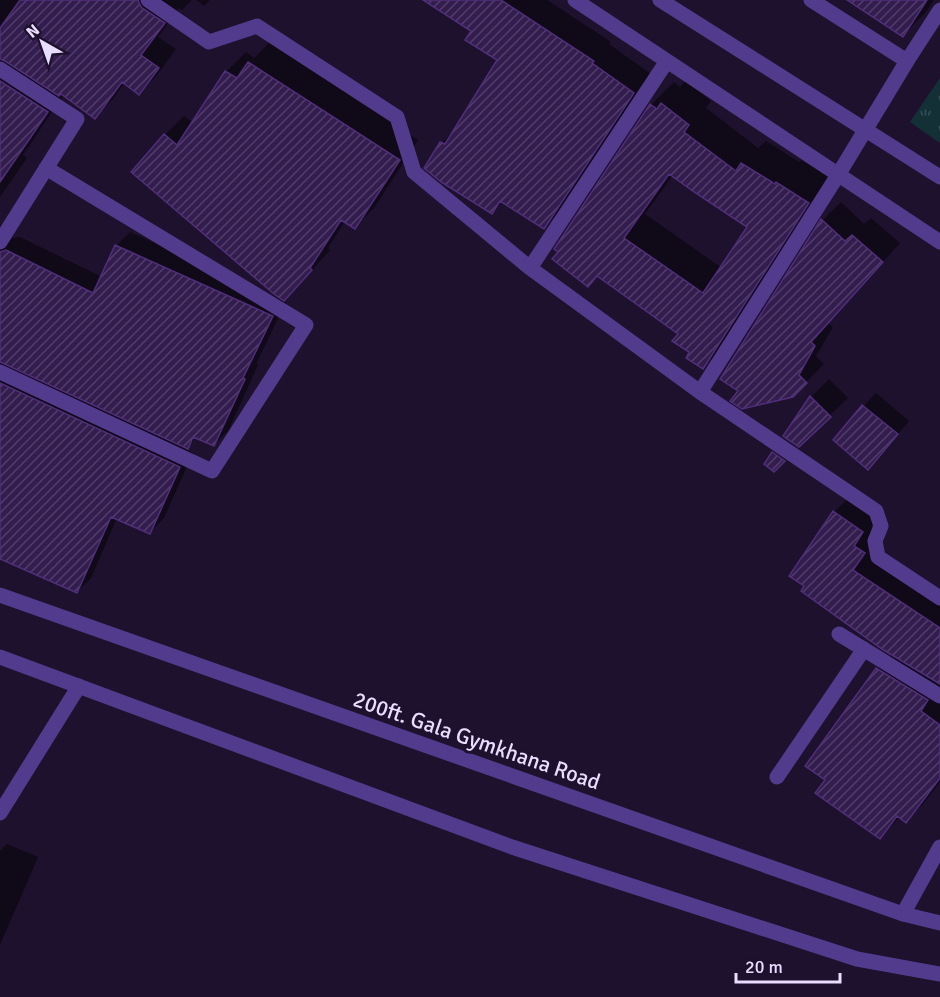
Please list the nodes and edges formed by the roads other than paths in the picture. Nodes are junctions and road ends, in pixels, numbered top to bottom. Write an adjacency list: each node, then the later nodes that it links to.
1 (148, 0): 15 (street)
2 (575, 0): 7 (street)
3 (660, 0): 9 (street)
4 (811, 0): 6 (street)
5 (940, 10): 6 (street)
6 (907, 61): 9 (street)
7 (667, 62): 11 (street); 15 (street)
8 (0, 69): 10 (street)
9 (866, 130): 11 (street); 12 (street)
10 (46, 168): 13 (street); 16 (street)
11 (838, 175): 14 (street); 17 (street)
12 (940, 177)
13 (0, 242)
14 (940, 242)
15 (530, 268): 17 (street)
16 (0, 372)
17 (700, 392): 19 (street)
18 (0, 595): 28 (street, 200ft. Gala Gymkhana Road)
19 (940, 598)
20 (839, 634): 21 (street)
21 (864, 649): 24 (street); 25 (street)
22 (0, 657): 23 (street)
23 (79, 686): 26 (street); 30 (street)
24 (940, 696)
25 (777, 777)
26 (0, 813)
27 (940, 846): 28 (street)
28 (903, 914): 29 (street, 200ft. Gala Gymkhana Road)
29 (940, 923)
30 (940, 974)

